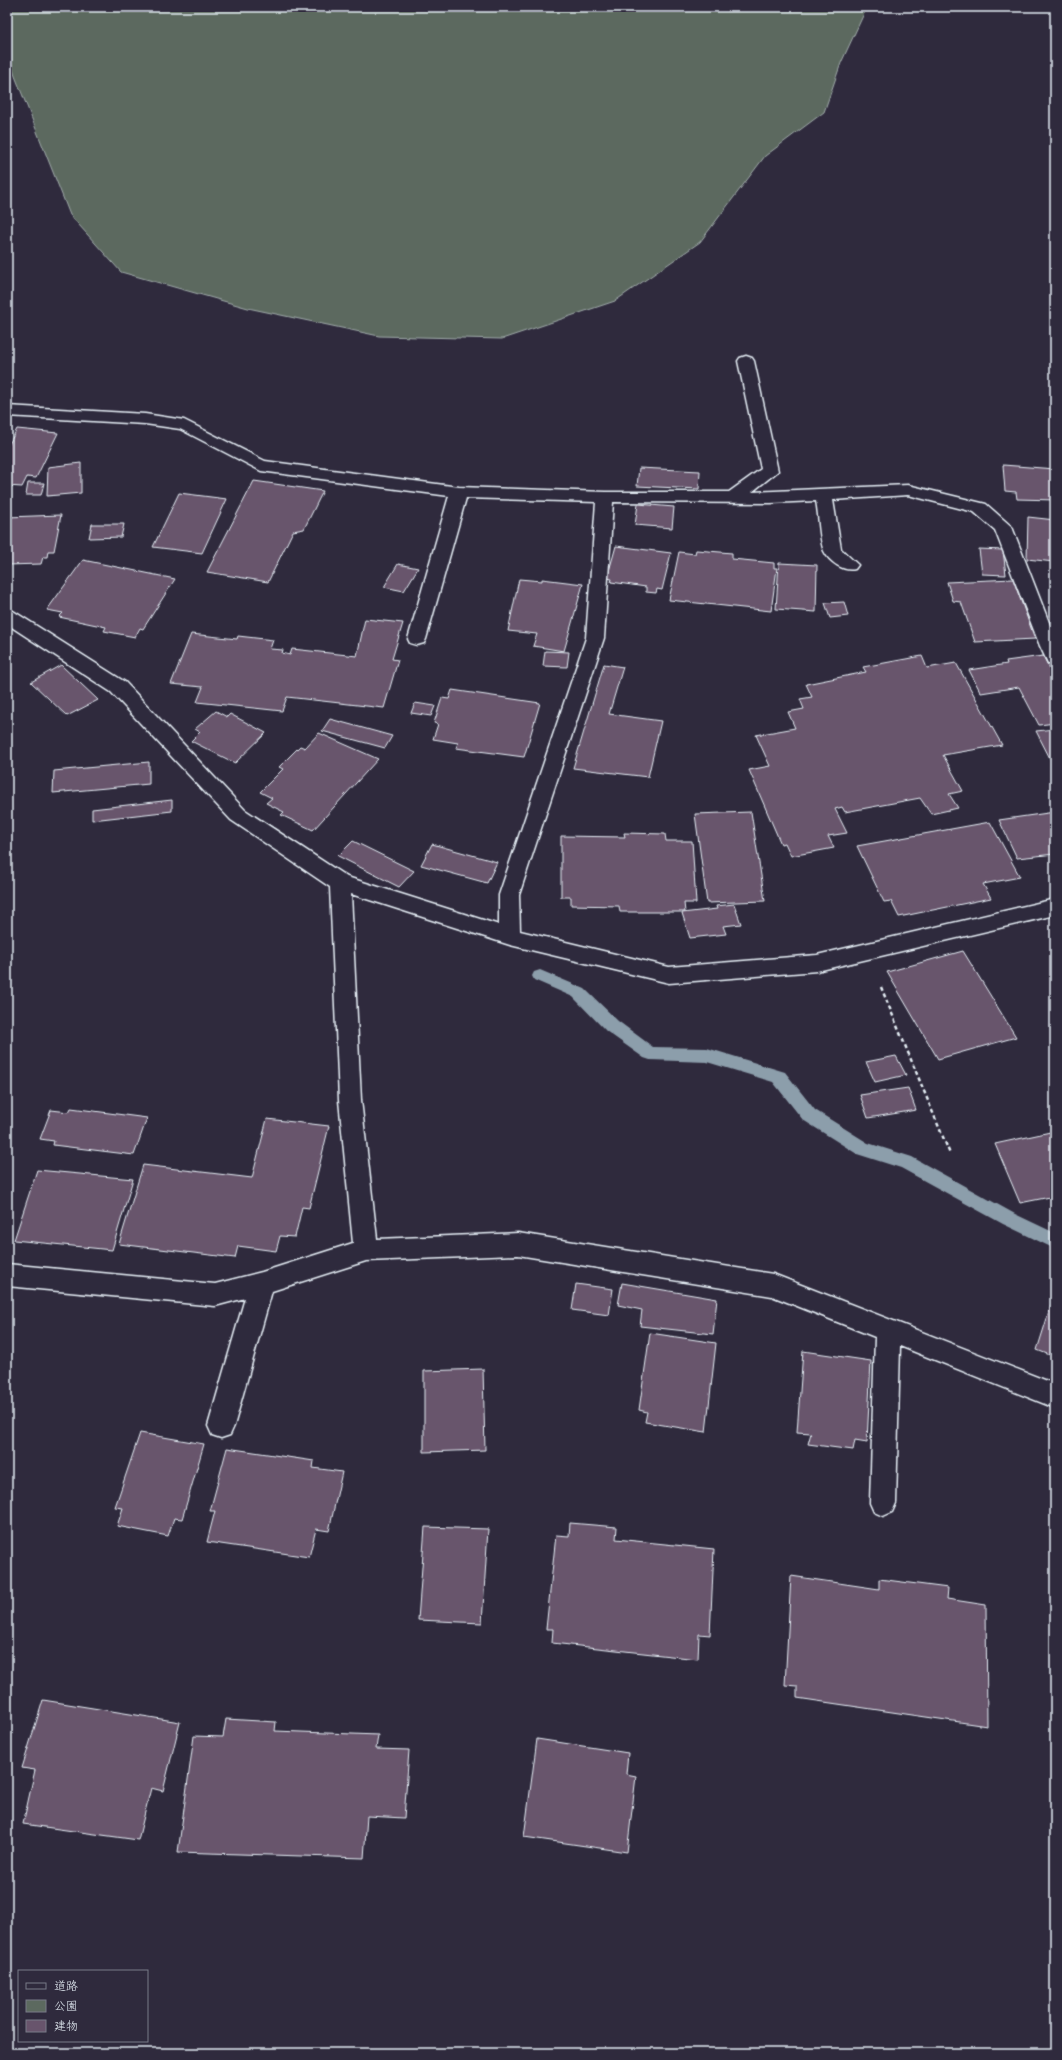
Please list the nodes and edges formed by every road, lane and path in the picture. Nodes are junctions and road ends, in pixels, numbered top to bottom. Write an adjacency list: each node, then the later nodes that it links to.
1 (746, 361): 6 (street)
2 (7, 411): 3 (street)
3 (459, 492): 5 (street); 9 (street)
4 (824, 494): 6 (street); 7 (street); 10 (street)
5 (605, 497): 6 (street); 13 (street)
6 (734, 498)
7 (849, 565)
8 (7, 615): 11 (street)
9 (417, 639)
10 (1055, 658)
11 (340, 883): 13 (street); 16 (street)
12 (1055, 907): 14 (street)
13 (510, 937): 14 (street)
14 (866, 951): 15 (path)
15 (950, 1154)
16 (366, 1250): 18 (street); 19 (street)
17 (7, 1275): 18 (street)
18 (262, 1283): 21 (street)
19 (888, 1330): 20 (street); 22 (street)
20 (1055, 1396)
21 (222, 1426)
22 (883, 1503)

